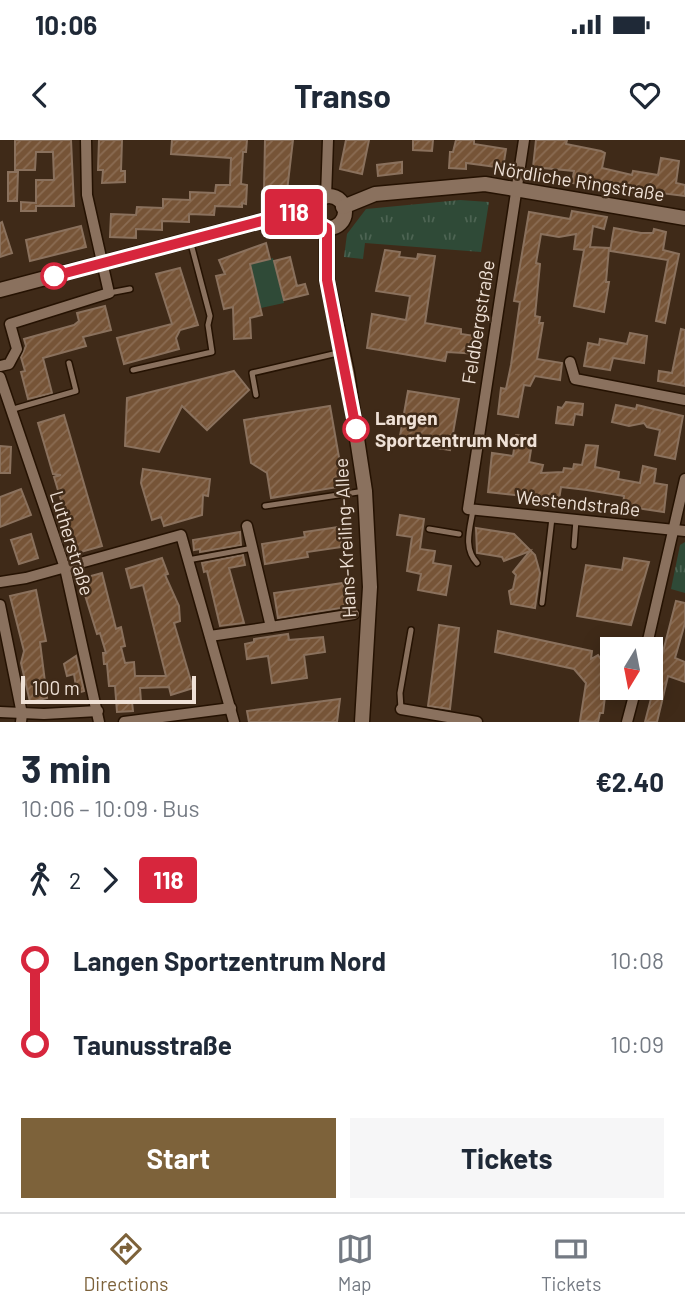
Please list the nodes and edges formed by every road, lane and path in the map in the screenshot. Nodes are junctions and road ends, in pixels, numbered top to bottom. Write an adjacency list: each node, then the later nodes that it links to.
1 (86, 140): 11 (street)
2 (328, 140): 5 (street)
3 (524, 140): 4 (street, Feldbergstraße)
4 (516, 187): 6 (street, Nördliche Ringstraße); 8 (street, Nördliche Ringstraße); 27 (street, Feldbergstraße)
5 (326, 197): 6 (street); 7 (street)
6 (343, 207): 9 (street)
7 (313, 211): 9 (street); 10 (street)
8 (685, 218)
9 (327, 228): 15 (street, Hans-Kreiling-Allee)
10 (190, 240): 11 (street); 19 (lane)
11 (104, 263): 13 (street); 14 (street)
12 (131, 289): 14 (lane)
13 (0, 290)
14 (109, 293): 18 (street)
15 (342, 352): 21 (lane); 25 (street, Hans-Kreiling-Allee)
16 (570, 362): 22 (street)
17 (69, 363): 23 (lane)
18 (0, 366)
19 (132, 370)
20 (0, 377): 23 (street, Lutherstraße)
21 (256, 395)
22 (685, 400)
23 (6, 403): 38 (street, Lutherstraße)
24 (685, 479): 32 (street)
25 (365, 492): 26 (lane); 55 (street, Hans-Kreiling-Allee)
26 (265, 506)
27 (470, 510): 28 (street, Westendstraße); 37 (lane)
28 (552, 518): 29 (street, Westendstraße); 40 (lane)
29 (576, 520): 32 (street, Westendstraße); 34 (lane)
30 (247, 526): 35 (street)
31 (429, 529): 33 (lane)
32 (679, 531): 46 (street)
33 (459, 534)
34 (573, 546)
35 (253, 548): 36 (lane); 43 (street)
36 (188, 560): 38 (street); 45 (street)
37 (477, 563)
38 (65, 568): 39 (street); 51 (street, Lutherstraße)
39 (0, 582)
40 (542, 603)
41 (0, 605): 52 (street)
42 (354, 614): 43 (street)
43 (271, 627): 45 (street)
44 (411, 630): 49 (lane)
45 (210, 636): 48 (street)
46 (649, 637)
47 (633, 700): 57 (street)
48 (231, 708): 53 (street); 54 (street)
49 (401, 709): 56 (street)
50 (0, 712): 52 (street)
51 (98, 716): 52 (street)
52 (21, 718)
53 (124, 722)
54 (234, 722)
55 (362, 722)
56 (477, 722)
57 (628, 722)

